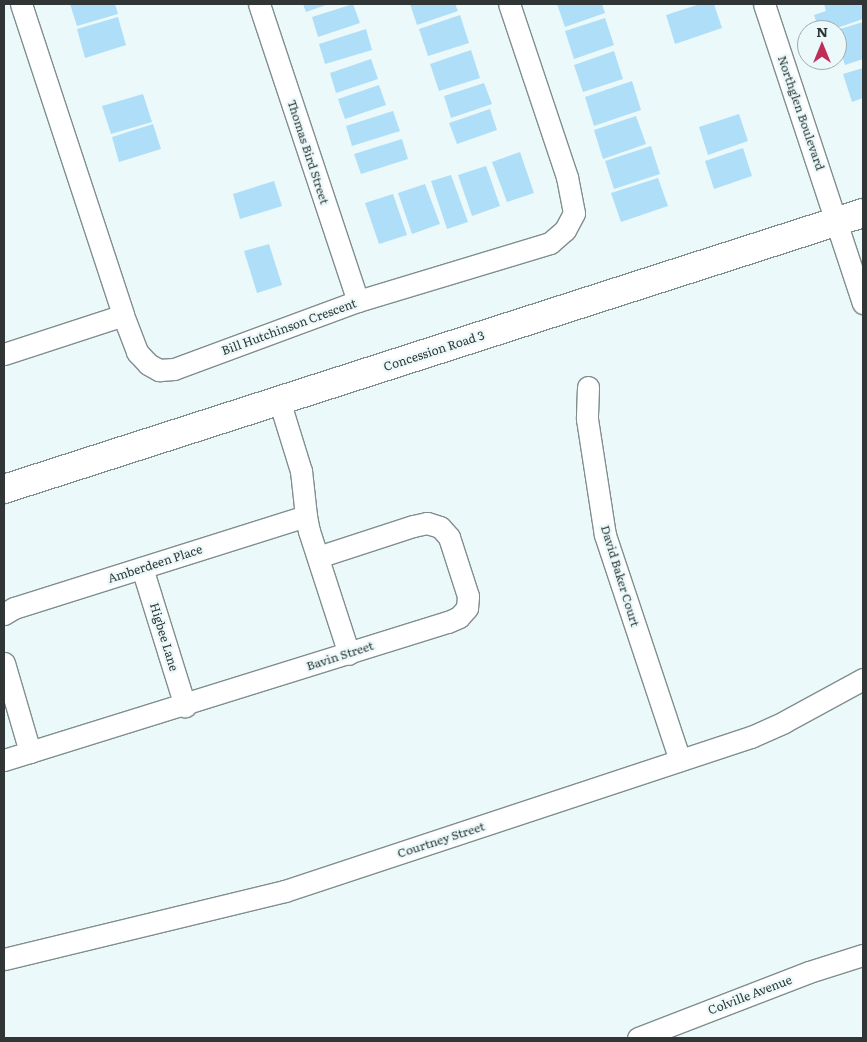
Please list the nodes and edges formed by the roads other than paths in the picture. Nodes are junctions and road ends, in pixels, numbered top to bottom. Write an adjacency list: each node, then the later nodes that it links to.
1 (20, 4): 9 (street, Bill Hutchinson Crescent)
2 (259, 4): 7 (street, Thomas Bird Street)
3 (509, 4): 7 (street, Bill Hutchinson Crescent)
4 (764, 4): 6 (street, Northglen Boulevard)
5 (863, 213): 6 (street, Concession Road 3)
6 (837, 221): 8 (street, Northglen Boulevard); 12 (street, Concession Road 3)
7 (358, 301): 9 (street, Bill Hutchinson Crescent)
8 (863, 303)
9 (123, 315): 10 (street)
10 (4, 354)
11 (588, 387): 24 (street, David Baker Court)
12 (279, 400): 13 (street, Concession Road 3); 14 (street)
13 (4, 488)
14 (306, 516): 15 (street); 16 (street, Amberdeen Place)
15 (318, 557): 18 (street); 18 (street, Bavin Street)
16 (142, 568): 17 (street, Amberdeen Place); 21 (street, Higbee Lane)
17 (4, 614)
18 (349, 654): 21 (street, Bavin Street)
19 (4, 663): 22 (street)
20 (863, 679): 24 (street, Courtney Street)
21 (185, 706): 22 (street, Bavin Street)
22 (30, 752): 23 (street, Bavin Street)
23 (4, 760)
24 (680, 760): 26 (street, Courtney Street)
25 (863, 955): 27 (street, Colville Avenue)
26 (4, 959)
27 (638, 1038)

